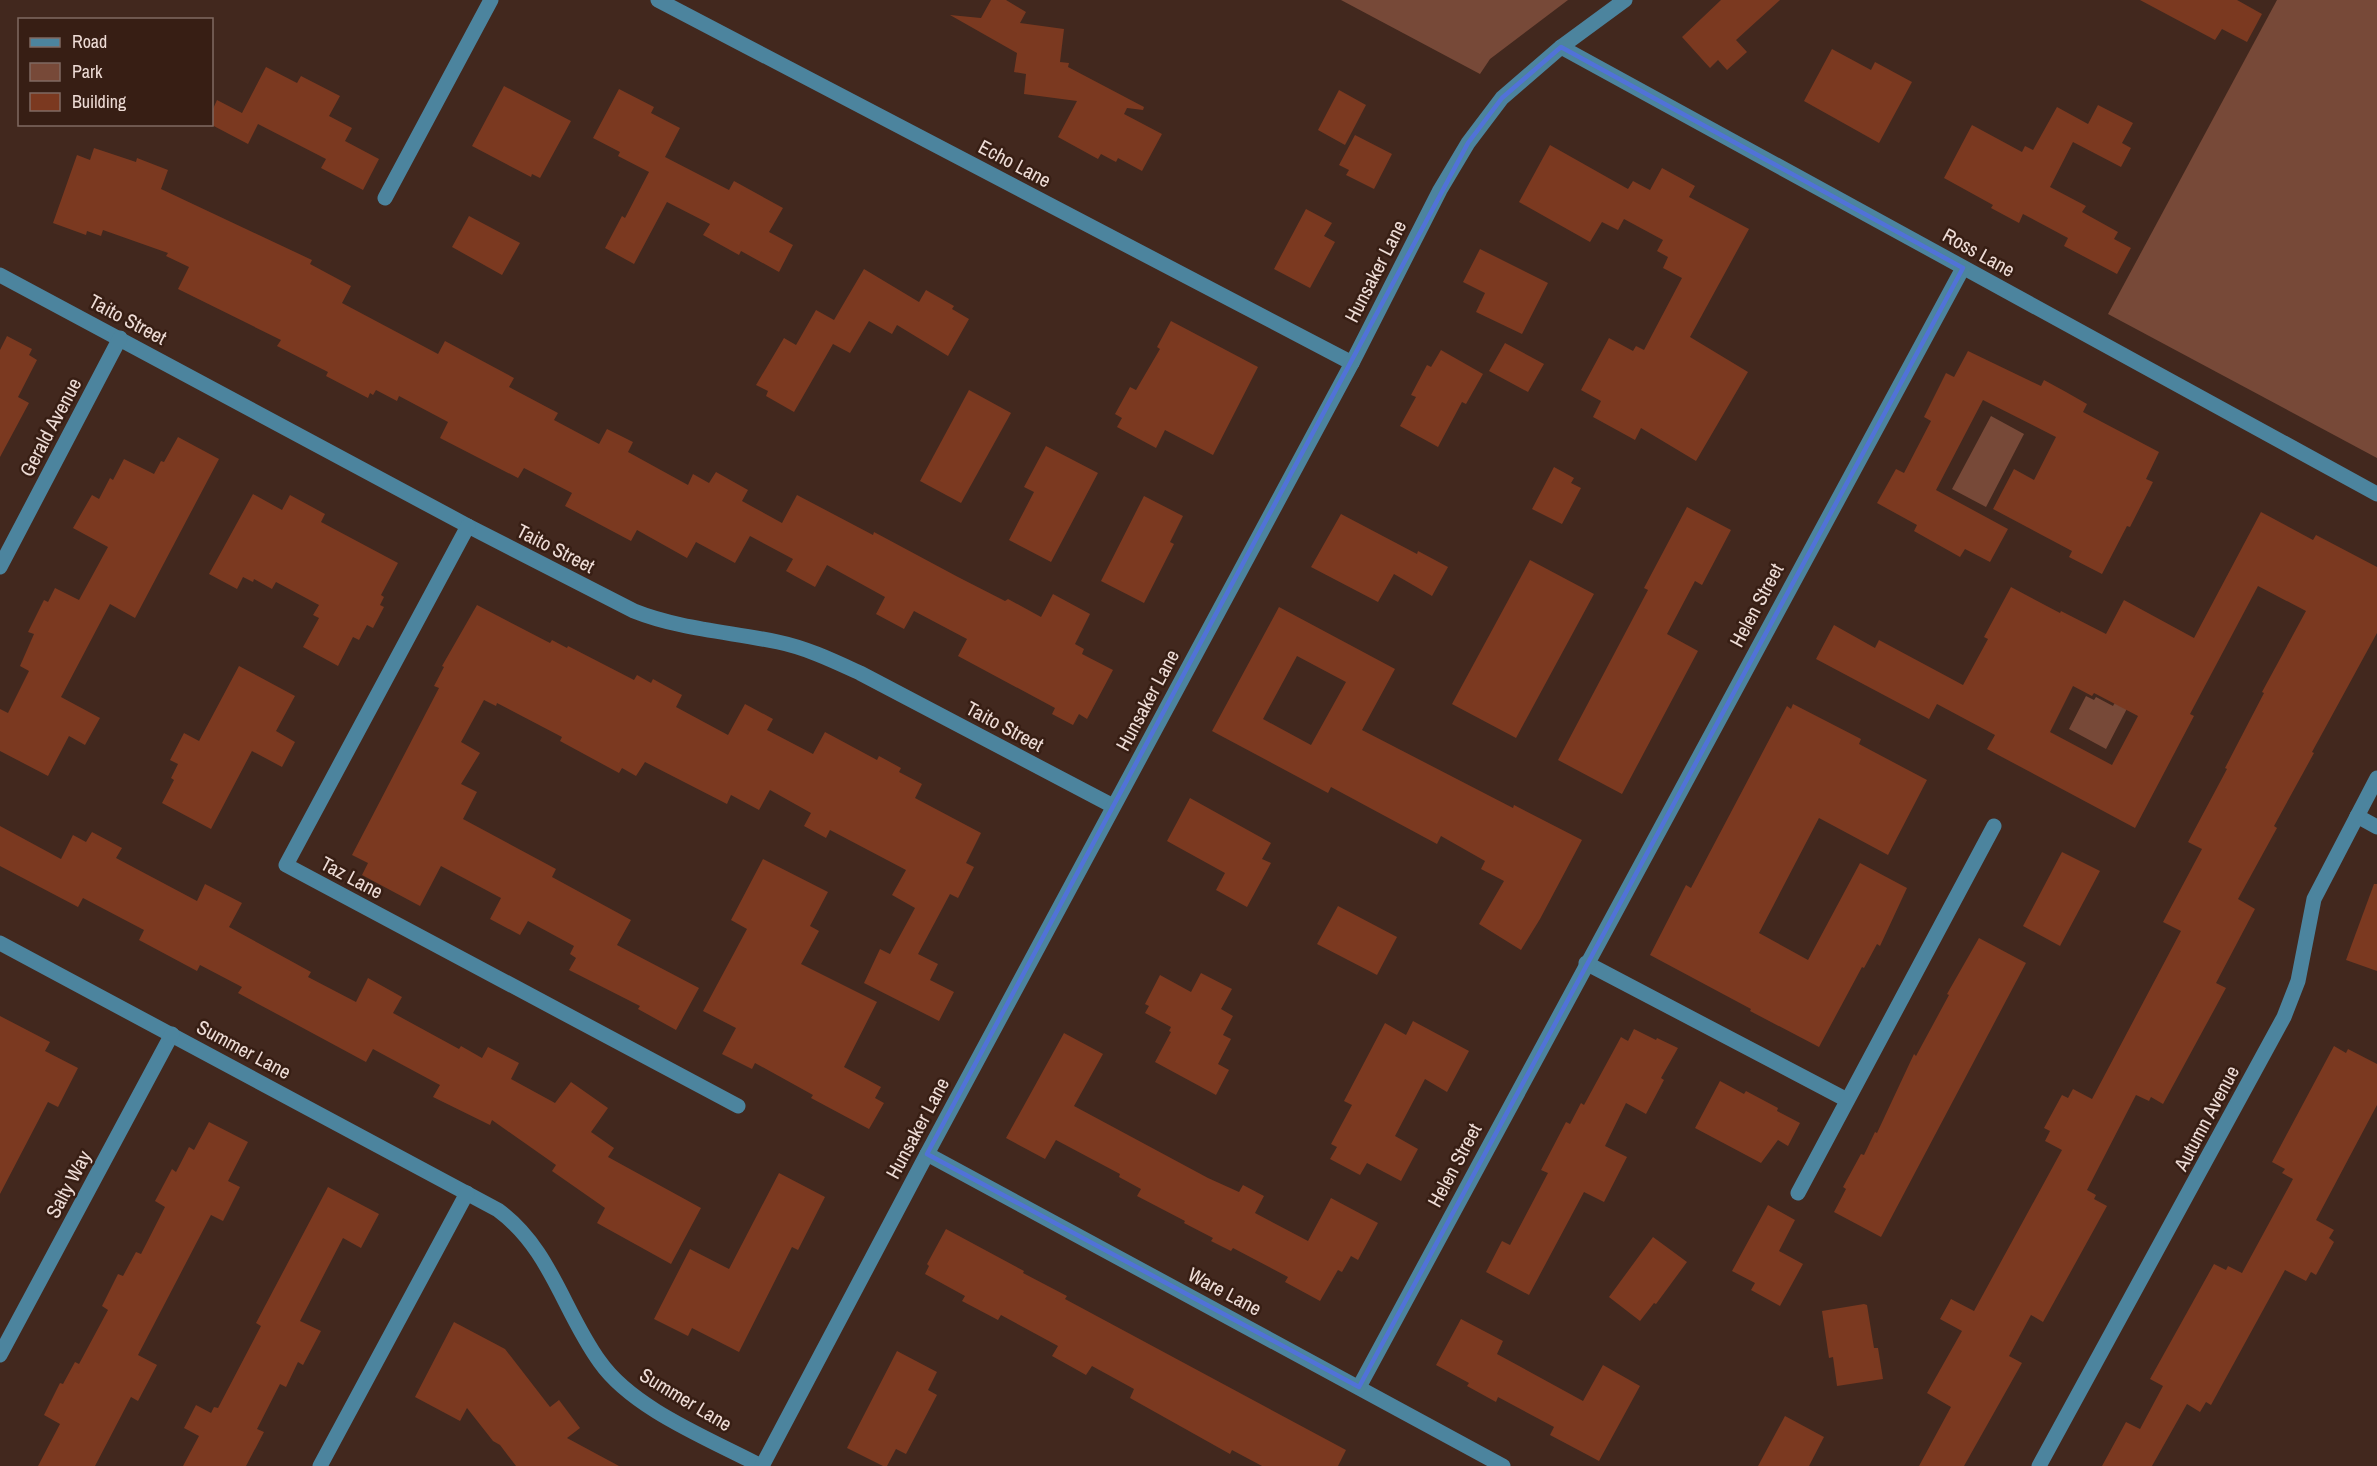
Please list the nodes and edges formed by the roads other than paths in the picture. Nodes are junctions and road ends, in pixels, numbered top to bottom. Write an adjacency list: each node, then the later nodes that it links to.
1 (491, 0): 5 (street)
2 (658, 0): 9 (street, Echo Lane)
3 (1625, 0): 4 (street, Hunsaker Lane)
4 (1561, 47): 6 (street, Ross Lane); 9 (street, Hunsaker Lane)
5 (385, 198)
6 (1963, 268): 10 (street, Ross Lane); 19 (street, Helen Street)
7 (0, 275): 8 (street, Taito Street)
8 (120, 338): 11 (street, Taito Street); 12 (street, Gerald Avenue)
9 (1352, 363): 14 (street, Hunsaker Lane)
10 (2377, 494)
11 (468, 526): 14 (street, Taito Street); 22 (street, Taz Lane)
12 (0, 567)
13 (2377, 778): 15 (street, Autumn Avenue)
14 (1113, 806): 23 (street, Hunsaker Lane)
15 (2357, 816): 17 (street); 31 (street, Autumn Avenue)
16 (1994, 826): 21 (street)
17 (2377, 827)
18 (0, 943): 20 (street, Summer Lane)
19 (1586, 963): 21 (street); 27 (street, Helen Street)
20 (172, 1034): 24 (street, Summer Lane); 26 (street, Salty Way)
21 (1847, 1100): 25 (street)
22 (738, 1107)
23 (927, 1154): 27 (street, Ware Lane); 29 (street, Hunsaker Lane)
24 (466, 1193): 28 (street); 29 (street, Summer Lane)
25 (1798, 1193)
26 (0, 1355)
27 (1359, 1387): 30 (street, Ware Lane)
28 (320, 1466)
29 (761, 1466)
30 (1503, 1466)
31 (2039, 1466)

